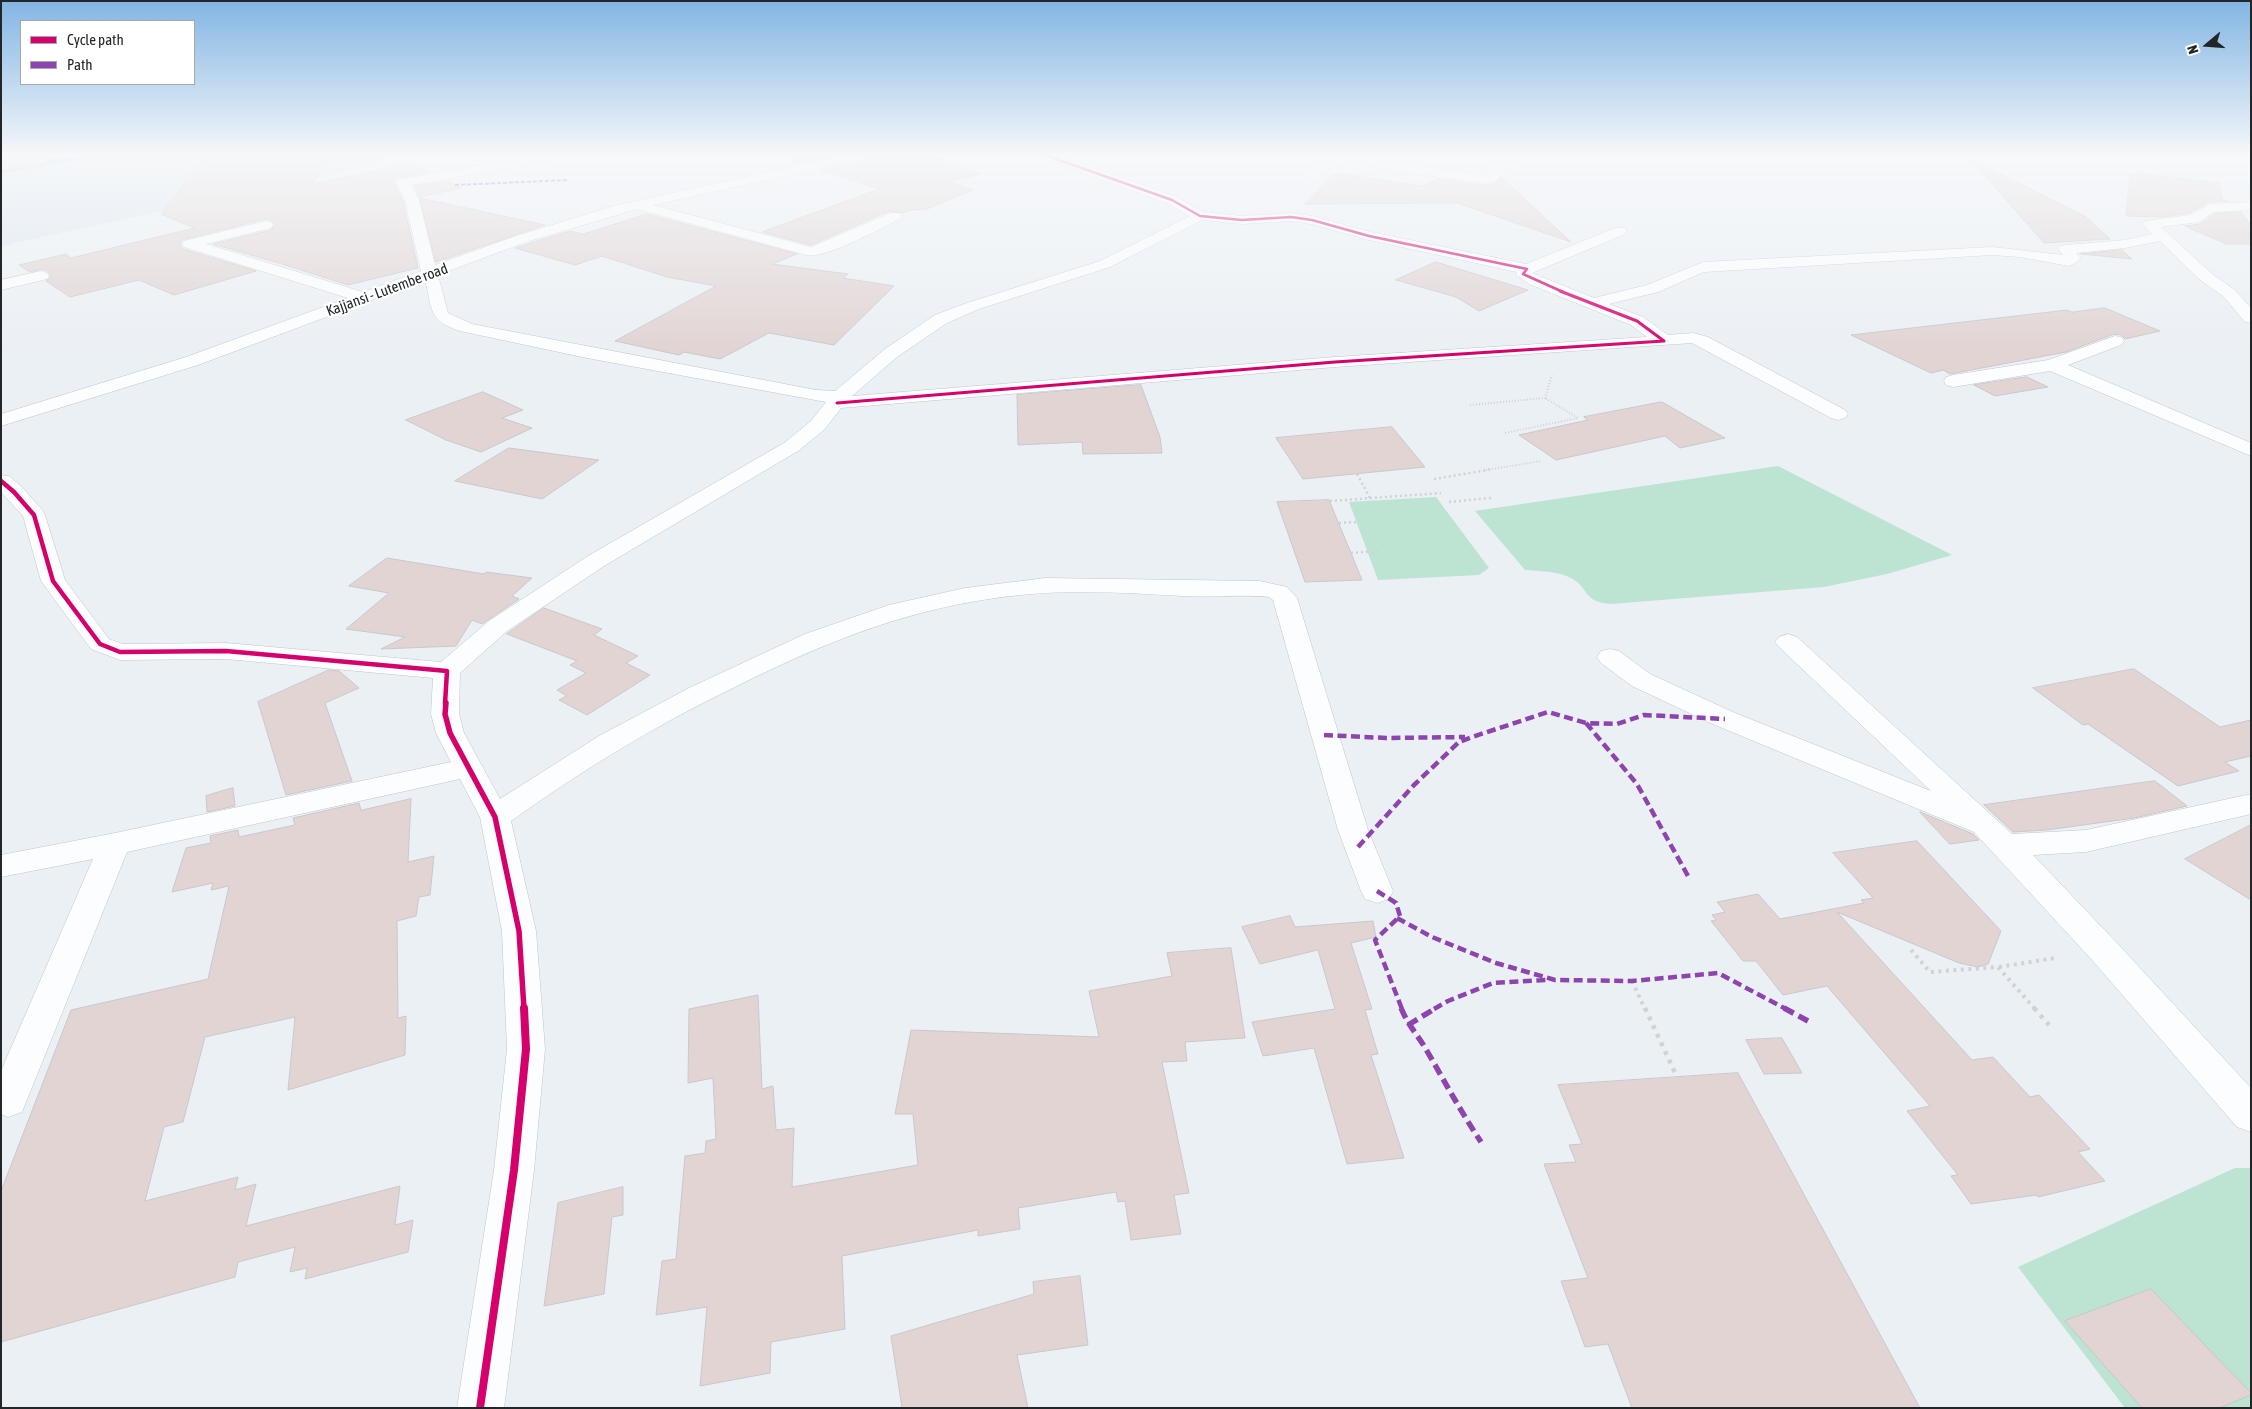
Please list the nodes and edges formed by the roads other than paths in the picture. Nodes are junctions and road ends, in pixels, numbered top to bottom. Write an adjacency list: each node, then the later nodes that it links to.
1 (417, 221): 12 (street)
2 (585, 221): 12 (street, Kajjansi - Lutembe road)
3 (696, 221): 4 (street)
4 (884, 221)
5 (1191, 221): 22 (street)
6 (1315, 221): 11 (street)
7 (2179, 221): 10 (street)
8 (266, 224): 15 (street)
9 (1620, 231): 11 (street)
10 (2163, 236): 16 (street); 17 (street)
11 (1527, 269): 16 (street)
12 (430, 275): 15 (street, Kajjansi - Lutembe road); 22 (street)
13 (41, 276): 14 (street)
14 (1, 285)
15 (366, 298): 24 (street, Kajjansi - Lutembe road)
16 (1596, 303): 18 (street)
17 (2251, 318)
18 (1664, 342): 22 (street); 23 (street)
19 (2114, 342): 20 (street)
20 (2052, 365): 21 (street); 25 (street)
21 (1954, 381)
22 (839, 400): 29 (street)
23 (1838, 414)
24 (1, 420)
25 (2251, 450)
26 (1, 481): 29 (street)
27 (1788, 642): 33 (street)
28 (1610, 657): 33 (street)
29 (448, 671): 30 (street)
30 (468, 768): 32 (street); 34 (street)
31 (2251, 804): 33 (street)
32 (495, 816): 36 (street); 39 (street)
33 (1995, 835): 38 (street)
34 (114, 844): 35 (street); 37 (street)
35 (1, 866)
36 (1377, 891)
37 (8, 1100)
38 (2251, 1115)
39 (480, 1408)

